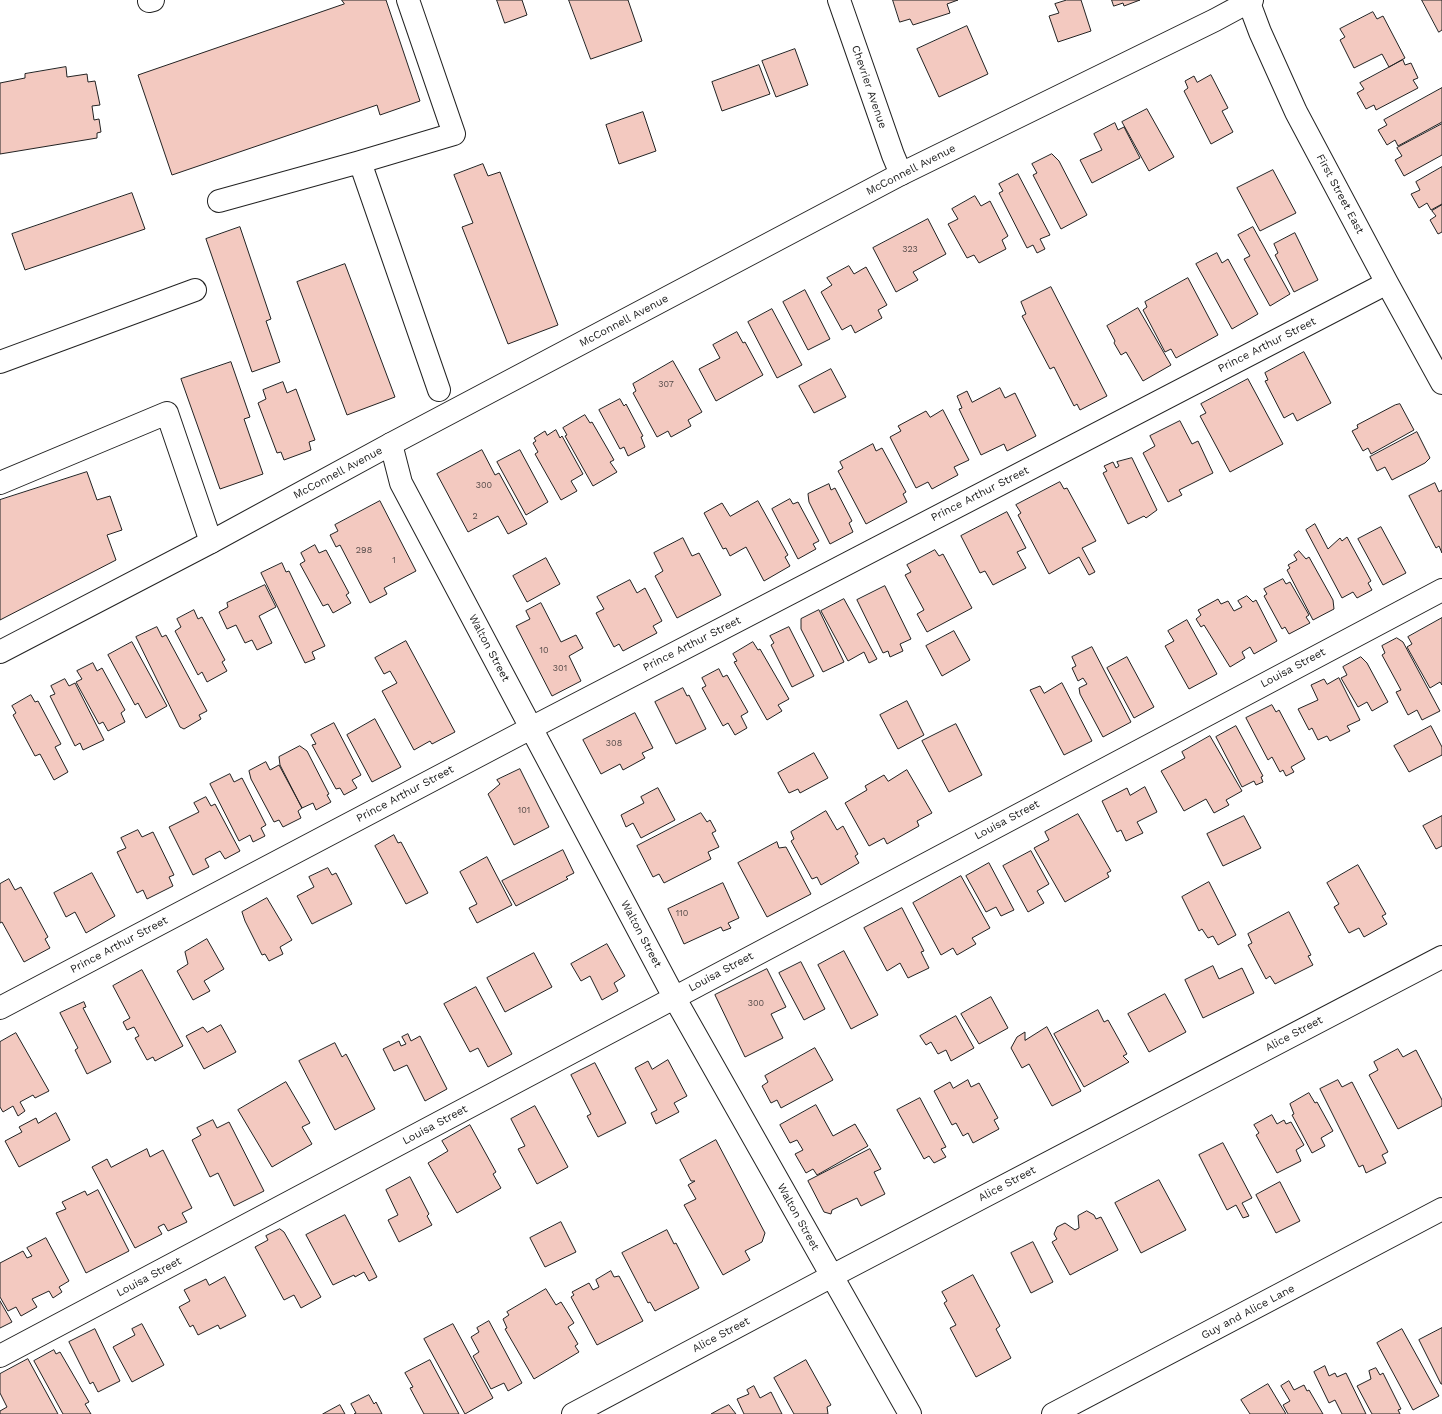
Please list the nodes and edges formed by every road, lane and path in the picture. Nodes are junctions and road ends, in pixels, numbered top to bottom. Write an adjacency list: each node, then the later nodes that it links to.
1 (408, 0): 4 (street)
2 (839, 0): 5 (street, Chevrier Avenue)
3 (1250, 1): 5 (street, McConnell Avenue); 7 (street, First Street East)
4 (360, 162): 6 (street); 11 (street)
5 (901, 174): 12 (street, McConnell Avenue)
6 (219, 201)
7 (1387, 283): 10 (street, First Street East); 17 (street, Prince Arthur Street)
8 (195, 290): 9 (street)
9 (0, 362)
10 (1442, 383)
11 (439, 390)
12 (391, 444): 14 (street, McConnell Avenue); 17 (street, Walton Street)
13 (0, 483): 14 (street)
14 (211, 542): 16 (street, McConnell Avenue)
15 (1442, 590): 19 (street, Louisa Street)
16 (0, 652)
17 (531, 728): 19 (street, Walton Street); 20 (street, Prince Arthur Street)
18 (1442, 957): 22 (street, Alice Street)
19 (674, 997): 22 (street, Walton Street); 23 (street, Louisa Street)
20 (0, 1008)
21 (1442, 1209): 26 (street, Guy and Alice Lane)
22 (832, 1276): 24 (street, Alice Street); 25 (street, Walton Street)
23 (0, 1356)
24 (573, 1414)
25 (910, 1414)
26 (1053, 1414)

